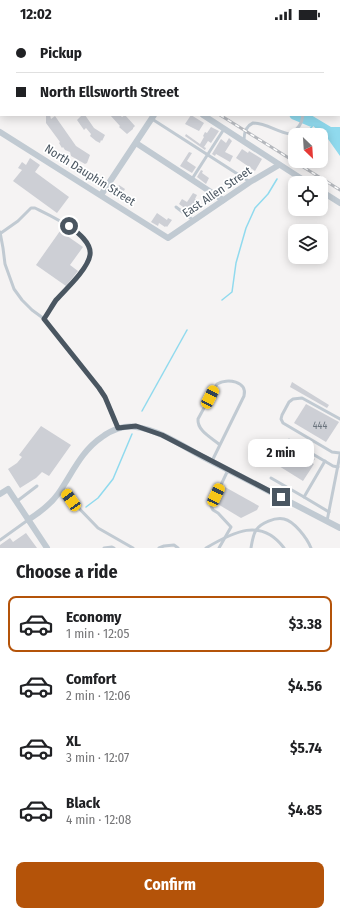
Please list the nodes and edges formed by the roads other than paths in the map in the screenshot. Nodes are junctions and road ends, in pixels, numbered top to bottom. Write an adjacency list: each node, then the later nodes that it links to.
1 (204, 116): 4 (street)
2 (303, 116): 6 (lane)
3 (153, 117): 7 (street); 8 (lane)
4 (224, 129): 6 (street); 8 (lane)
5 (0, 132): 13 (street, North Dauphin Street)
6 (244, 142): 9 (street)
7 (136, 144): 11 (street); 13 (street)
8 (207, 155): 11 (lane); 12 (lane)
9 (279, 165): 10 (street); 12 (street, East Allen Street)
10 (297, 176)
11 (191, 179): 15 (street)
12 (250, 182): 15 (street, East Allen Street)
13 (101, 195): 20 (street, North Dauphin Street)
14 (328, 195): 16 (street)
15 (223, 200): 18 (street, East Allen Street)
16 (340, 203)
17 (176, 207): 18 (lane)
18 (193, 220): 20 (street, East Allen Street)
19 (0, 232): 21 (lane); 21 (lane)
20 (168, 238)
21 (44, 319): 23 (lane)
22 (340, 419): 26 (lane)
23 (118, 428): 27 (street); 33 (street)
24 (289, 440): 28 (lane)
25 (220, 445): 25 (lane); 27 (lane)
26 (340, 454): 29 (lane)
27 (212, 461): 30 (street)
28 (325, 461): 29 (lane); 35 (lane)
29 (338, 467): 37 (lane)
30 (228, 470): 39 (street); 42 (lane)
31 (271, 478): 35 (lane)
32 (37, 486): 36 (lane)
33 (62, 488): 38 (street); 44 (lane)
34 (0, 494): 36 (street)
35 (304, 498): 37 (lane)
36 (16, 502): 38 (street)
37 (329, 512): 39 (lane)
38 (28, 520): 43 (lane); 45 (street)
39 (327, 522): 40 (street)
40 (340, 528)
41 (257, 529): 42 (lane); 54 (lane); 55 (lane); 56 (lane)
42 (226, 537): 52 (lane); 53 (lane)
43 (0, 540)
44 (128, 545): 48 (lane); 49 (lane)
45 (47, 548)
46 (104, 548): 47 (lane)
47 (114, 548)
48 (125, 548)
49 (133, 548)
50 (159, 548): 51 (lane)
51 (178, 548)
52 (206, 548)
53 (219, 548)
54 (251, 548)
55 (284, 548)
56 (310, 548)

